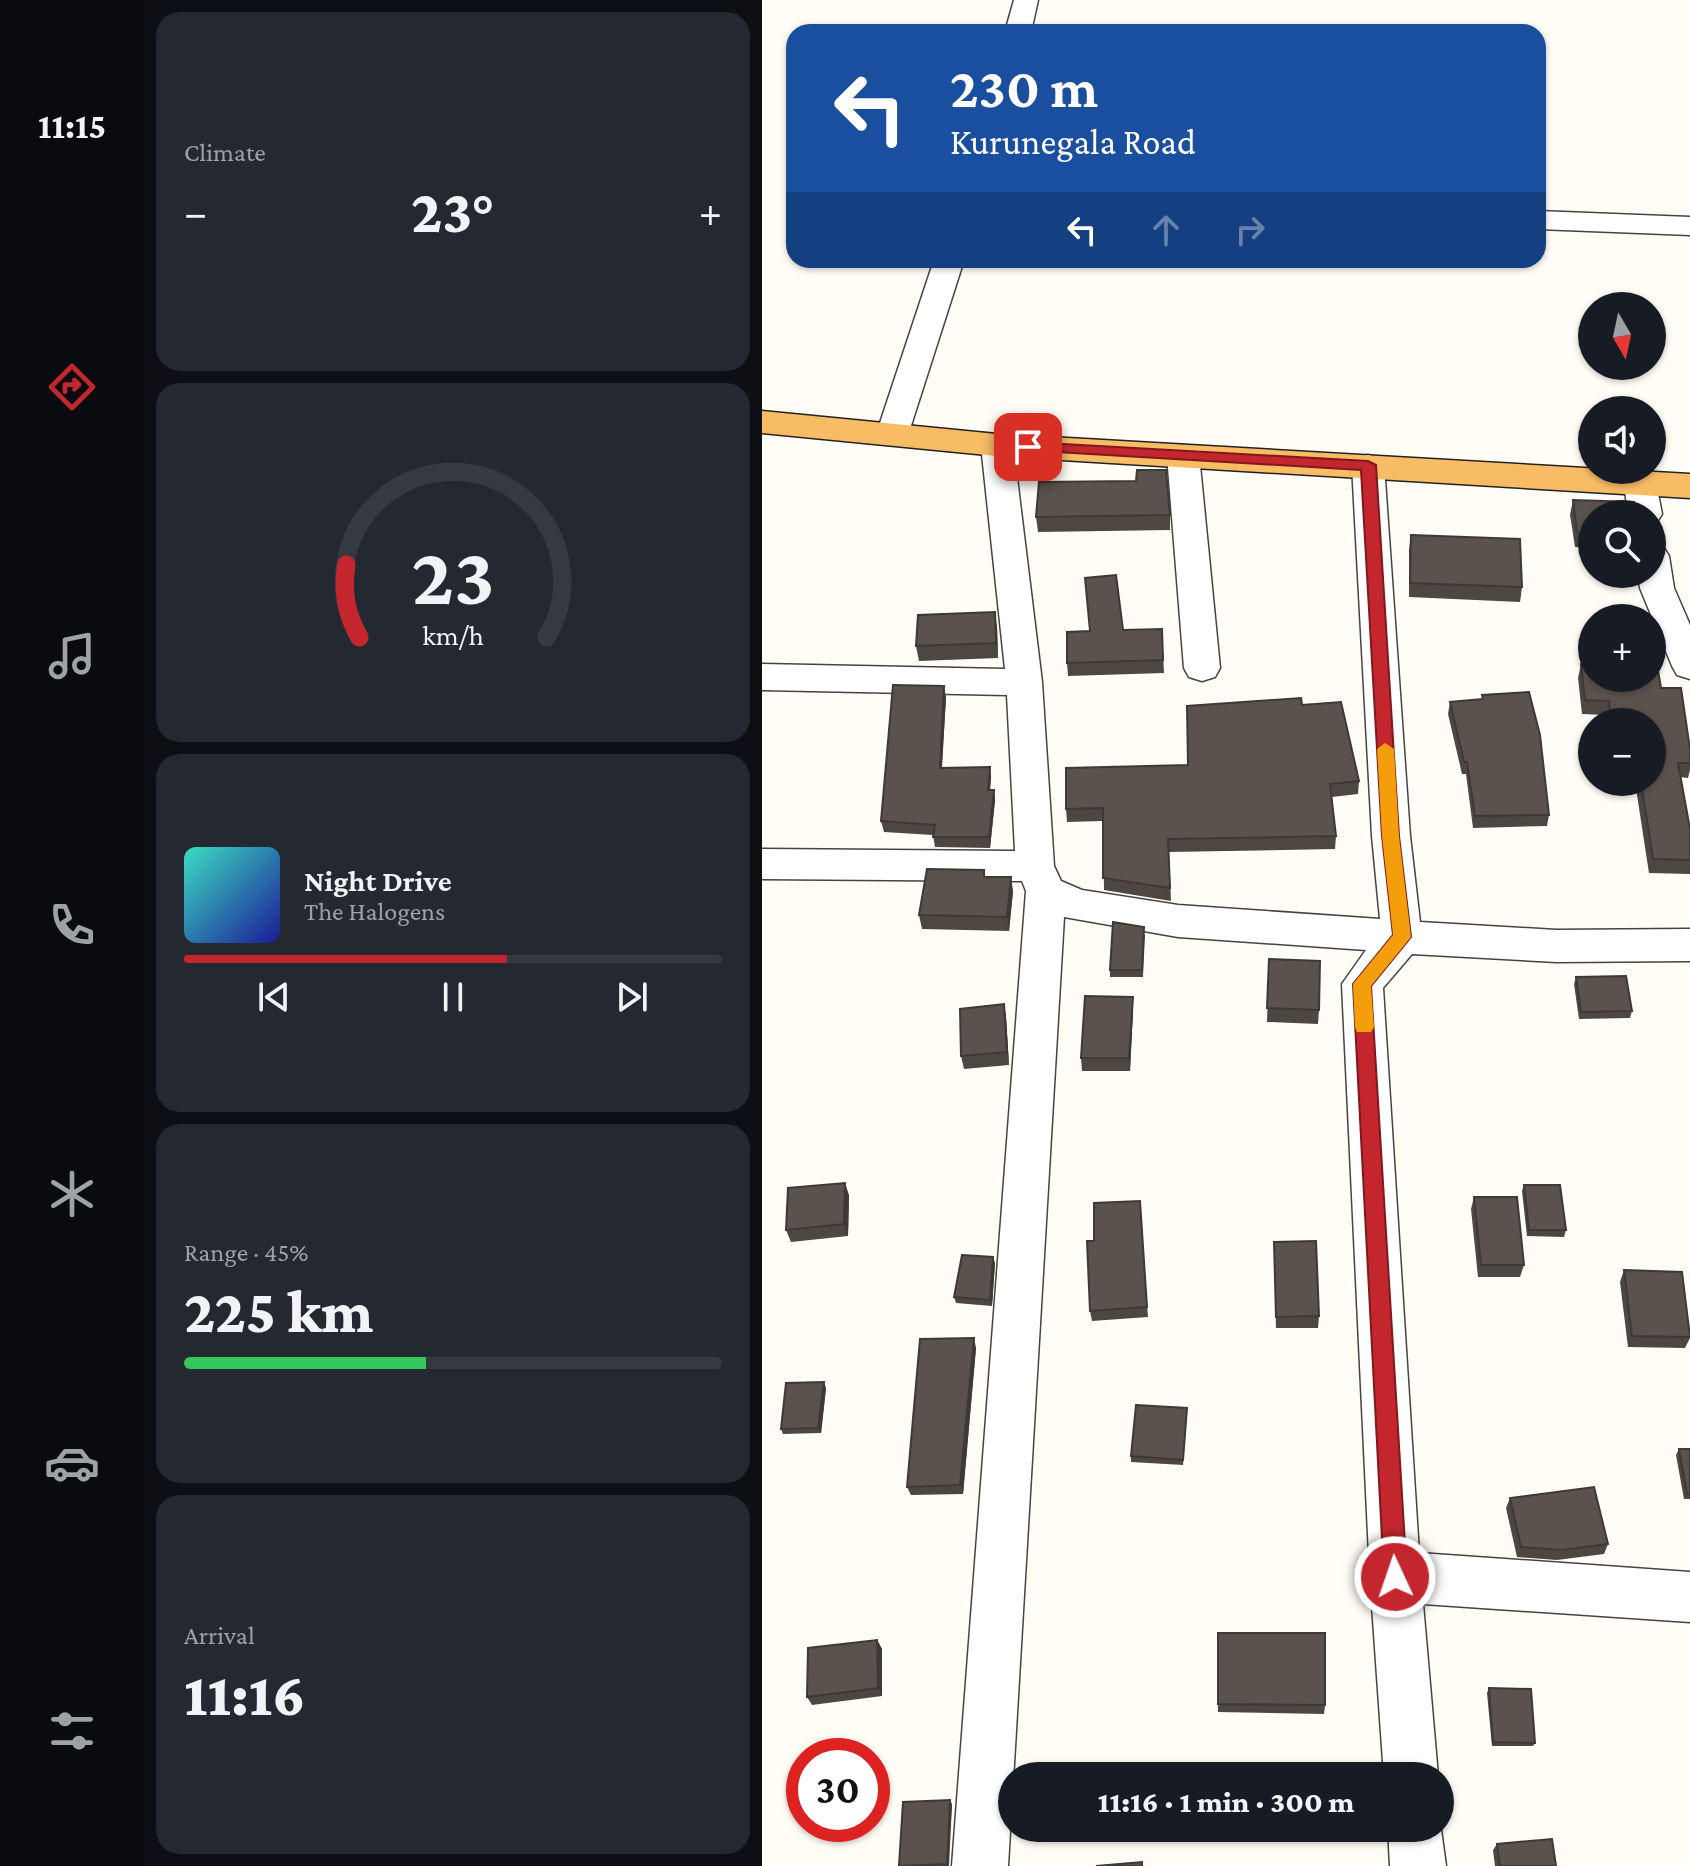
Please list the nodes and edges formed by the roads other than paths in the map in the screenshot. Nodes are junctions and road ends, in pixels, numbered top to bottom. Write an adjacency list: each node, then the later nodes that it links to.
1 (1026, 0): 2 (street)
2 (1020, 24)
3 (1546, 220): 4 (street)
4 (1690, 226)
5 (946, 268): 7 (street)
6 (762, 422): 7 (highway)
7 (892, 435): 8 (highway)
8 (997, 445): 9 (highway); 17 (street)
9 (1183, 455): 10 (highway); 15 (street)
10 (1368, 465): 12 (highway); 20 (street)
11 (1690, 486): 12 (highway)
12 (1642, 499)
13 (1657, 588): 14 (street)
14 (1690, 666)
15 (1202, 668)
16 (762, 677): 17 (street)
17 (1024, 682): 19 (street)
18 (762, 864): 19 (street)
19 (1040, 879): 20 (street); 26 (street)
20 (1402, 937): 21 (street); 22 (street)
21 (1690, 945)
22 (1395, 1577): 23 (street); 24 (street)
23 (1690, 1597)
24 (1410, 1762)
25 (1416, 1842): 27 (street)
26 (980, 1866)
27 (1418, 1866)

